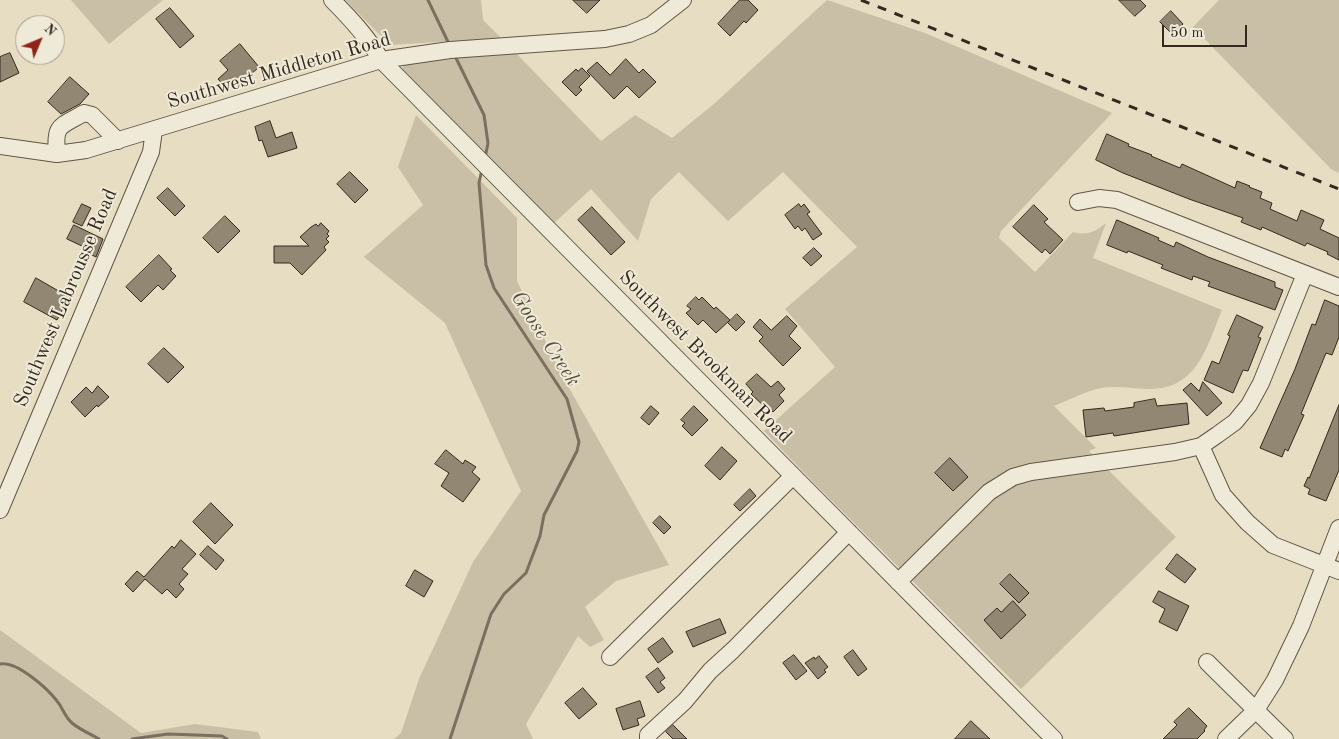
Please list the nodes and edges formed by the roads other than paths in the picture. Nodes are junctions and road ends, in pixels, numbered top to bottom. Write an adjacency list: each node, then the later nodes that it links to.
1 (332, 0): 3 (street, Southwest Brookman Road)
2 (683, 0): 3 (street, Southwest Middleton Road)
3 (381, 60): 4 (street, Southwest Middleton Road); 12 (street, Southwest Brookman Road)
4 (154, 130): 5 (street, Southwest Middleton Road); 13 (street, Southwest Labrousse Road)
5 (118, 141): 7 (street, Southwest Middleton Road); 7 (street)
6 (0, 146): 7 (street, Southwest Middleton Road)
7 (57, 154)
8 (1078, 202): 9 (street)
9 (1305, 274): 10 (street); 11 (street)
10 (1339, 287)
11 (1201, 446): 16 (street); 17 (street)
12 (793, 476): 15 (street, Southwest Brookman Road); 18 (street)
13 (0, 510)
14 (1339, 528): 16 (street)
15 (849, 532): 17 (street, Southwest Brookman Road); 21 (street)
16 (1332, 568): 20 (street)
17 (898, 582): 22 (street, Southwest Brookman Road)
18 (610, 657)
19 (1207, 662): 20 (street)
20 (1256, 710): 23 (street); 24 (street)
21 (648, 739)
22 (1054, 739)
23 (1226, 739)
24 (1285, 739)

